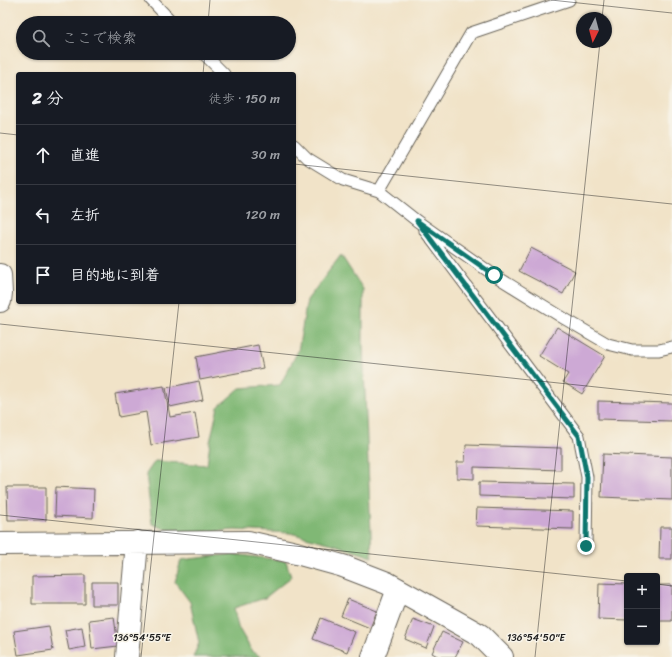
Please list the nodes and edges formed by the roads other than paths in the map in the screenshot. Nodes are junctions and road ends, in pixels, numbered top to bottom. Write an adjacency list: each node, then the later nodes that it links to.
1 (151, 0): 3 (lane)
2 (569, 0): 7 (lane)
3 (166, 16)
4 (210, 60): 5 (lane)
5 (222, 72)
6 (296, 147): 7 (lane)
7 (379, 191): 8 (lane)
8 (417, 221): 11 (lane); 14 (lane)
9 (0, 275): 10 (street)
10 (0, 301)
11 (672, 347)
12 (137, 542): 13 (street); 15 (street); 17 (street)
13 (0, 544)
14 (586, 546)
15 (398, 589): 16 (street); 18 (street)
16 (492, 653)
17 (127, 657)
18 (373, 657)

